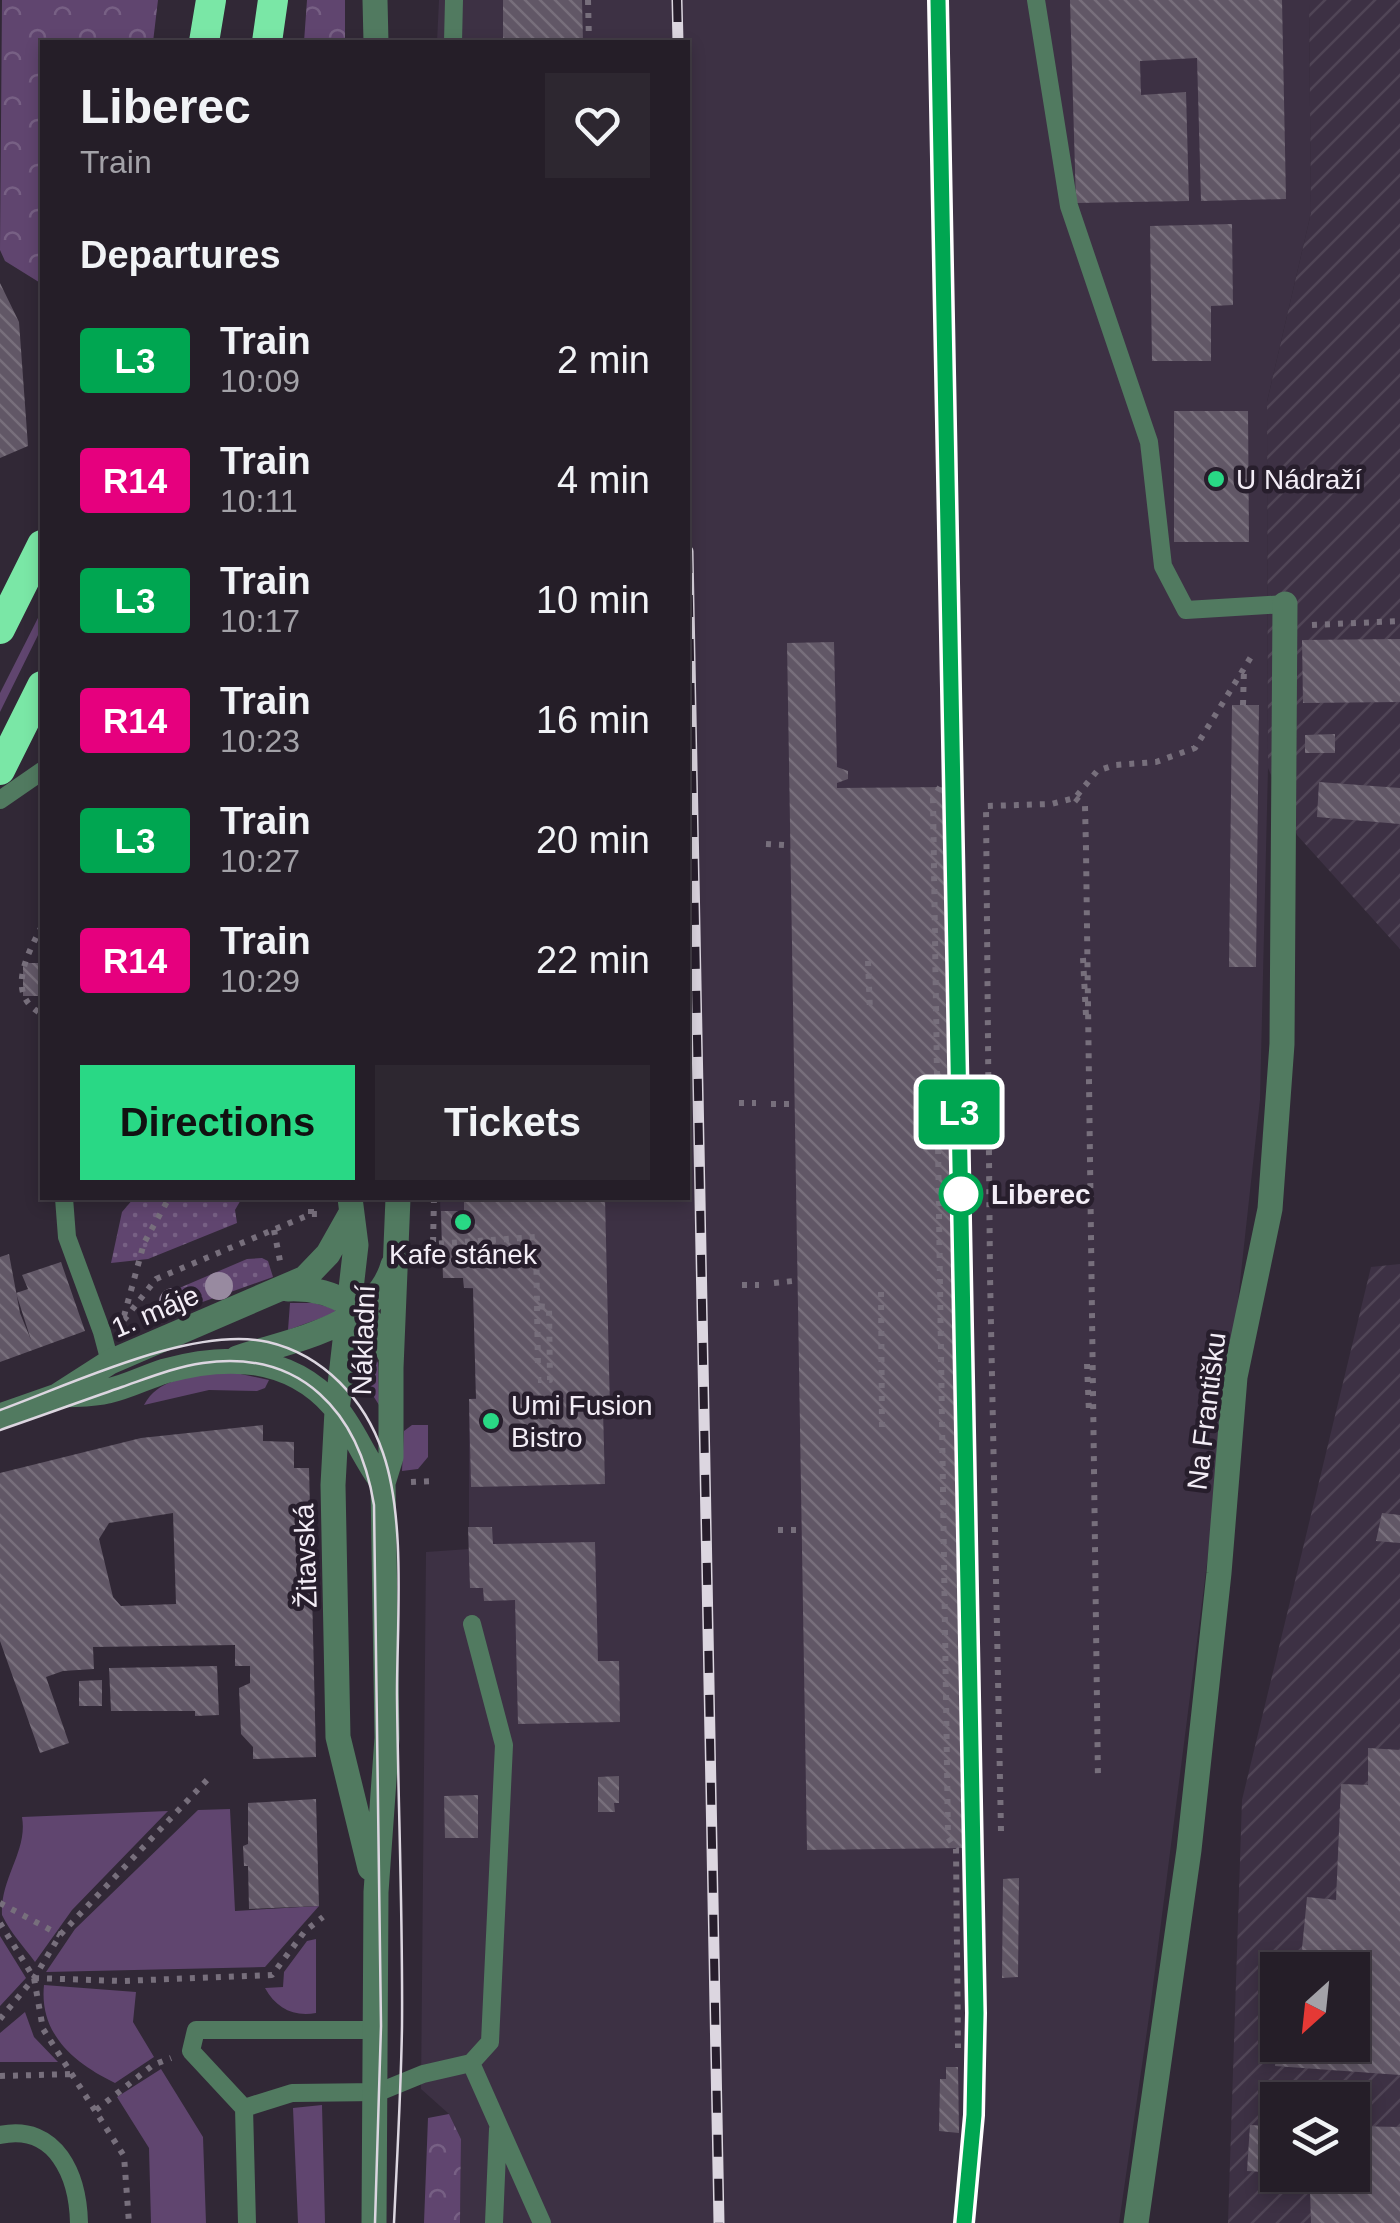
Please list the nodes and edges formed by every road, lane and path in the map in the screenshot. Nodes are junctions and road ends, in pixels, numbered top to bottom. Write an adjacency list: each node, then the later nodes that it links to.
1 (198, 0): 8 (highway)
2 (211, 0): 9 (highway)
3 (273, 0): 10 (highway)
4 (375, 0): 11 (street)
5 (454, 0): 12 (lane)
6 (588, 0): 13 (path)
7 (1036, 0): 15 (lane)
8 (201, 40)
9 (201, 40)
10 (267, 40)
11 (376, 40)
12 (453, 40)
13 (589, 40)
14 (40, 549): 18 (highway)
15 (1285, 604): 100 (street, Na Františku)
16 (1400, 622): 17 (path)
17 (1334, 624)
18 (0, 629)
19 (40, 690): 21 (highway)
20 (1244, 705): 24 (path)
21 (0, 770)
22 (40, 772): 25 (lane)
23 (940, 787): 84 (path)
24 (1075, 798): 34 (path); 35 (path)
25 (0, 800)
26 (766, 844): 27 (path)
27 (784, 845)
28 (40, 931): 33 (path)
29 (991, 958): 34 (path)
30 (1084, 958): 35 (path)
31 (868, 960): 32 (path)
32 (870, 1011)
33 (40, 1013)
34 (987, 1015): 75 (path)
35 (1089, 1022): 66 (path)
36 (739, 1102): 37 (path)
37 (756, 1102)
38 (770, 1104): 39 (path)
39 (789, 1104)
40 (64, 1200): 57 (lane)
41 (168, 1200): 46 (path)
42 (312, 1200): 46 (path)
43 (398, 1200): 47 (street, Nákladní)
44 (434, 1200): 54 (path)
45 (350, 1206): 48 (street, 1. máje); 55 (street, Žitavská)
46 (274, 1230): 48 (path)
47 (397, 1250): 55 (street, 1. máje); 60 (street, Nákladní)
48 (281, 1282): 55 (street, 1. máje); 57 (street, 1. máje)
49 (774, 1282): 50 (path)
50 (793, 1282)
51 (742, 1284): 52 (path)
52 (759, 1285)
53 (881, 1292): 67 (path)
54 (537, 1306): 61 (path); 62 (path)
55 (354, 1310): 56 (street, 1. máje); 60 (street); 64 (street, Žitavská)
56 (232, 1360): 59 (street, 1. máje); 63 (street, 1. máje)
57 (110, 1362): 63 (street, 1. máje)
58 (1087, 1364): 66 (path)
59 (278, 1367): 64 (street, 1. máje); 68 (street)
60 (390, 1368): 69 (street, Nákladní)
61 (538, 1369)
62 (538, 1380)
63 (57, 1396): 65 (street, 1. máje)
64 (337, 1410): 68 (street, Žitavská); 69 (street, 1. máje)
65 (0, 1416)
66 (1093, 1428): 74 (path)
67 (882, 1429)
68 (334, 1449): 76 (street, Žitavská)
69 (383, 1483): 76 (street, Žitavská)
70 (778, 1530): 71 (path)
71 (797, 1530)
72 (472, 1624): 86 (lane)
73 (207, 1780): 80 (path)
74 (1098, 1780)
75 (1001, 1830)
76 (376, 1892): 83 (street, Žitavská)
77 (0, 1903): 80 (path)
78 (323, 1917): 81 (path)
79 (0, 1923): 81 (path)
80 (60, 1934): 81 (path)
81 (34, 1978): 82 (path); 87 (path)
82 (0, 2019)
83 (376, 2030): 85 (lane); 89 (street, Žitavská)
84 (958, 2048)
85 (191, 2051): 90 (lane); 91 (path)
86 (472, 2063): 89 (lane); 92 (lane)
87 (73, 2074): 88 (path); 91 (path)
88 (0, 2076)
89 (377, 2092): 90 (lane); 97 (street, Žitavská)
90 (244, 2108): 96 (lane)
91 (96, 2110): 95 (path)
92 (499, 2124): 98 (lane); 99 (lane)
93 (0, 2135): 94 (lane)
94 (79, 2223)
95 (129, 2223)
96 (247, 2223)
97 (374, 2223)
98 (494, 2223)
99 (542, 2223)
100 (1136, 2223)

